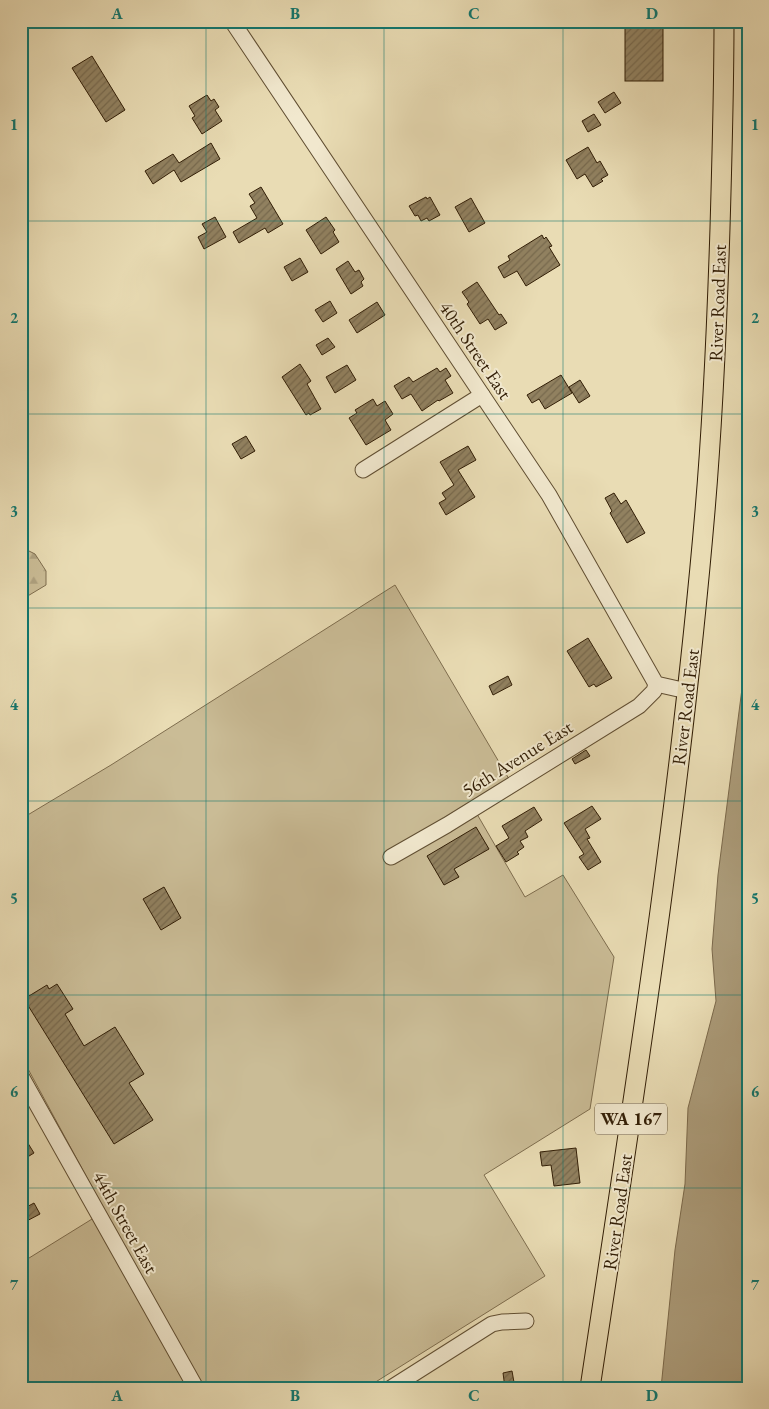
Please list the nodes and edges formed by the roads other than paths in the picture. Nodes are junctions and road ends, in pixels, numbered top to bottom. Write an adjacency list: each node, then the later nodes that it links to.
1 (232, 21): 3 (street, 40th Street East)
2 (724, 21): 6 (main road, River Road East / WA 167)
3 (482, 395): 4 (street); 5 (street, 40th Street East)
4 (363, 470)
5 (656, 684): 6 (street); 7 (street, 56th Avenue East)
6 (687, 691): 12 (main road, River Road East / WA 167)
7 (391, 857)
8 (21, 1076): 10 (street, 44th Street East)
9 (526, 1322): 11 (street)
10 (196, 1388)
11 (391, 1388)
12 (590, 1388)

